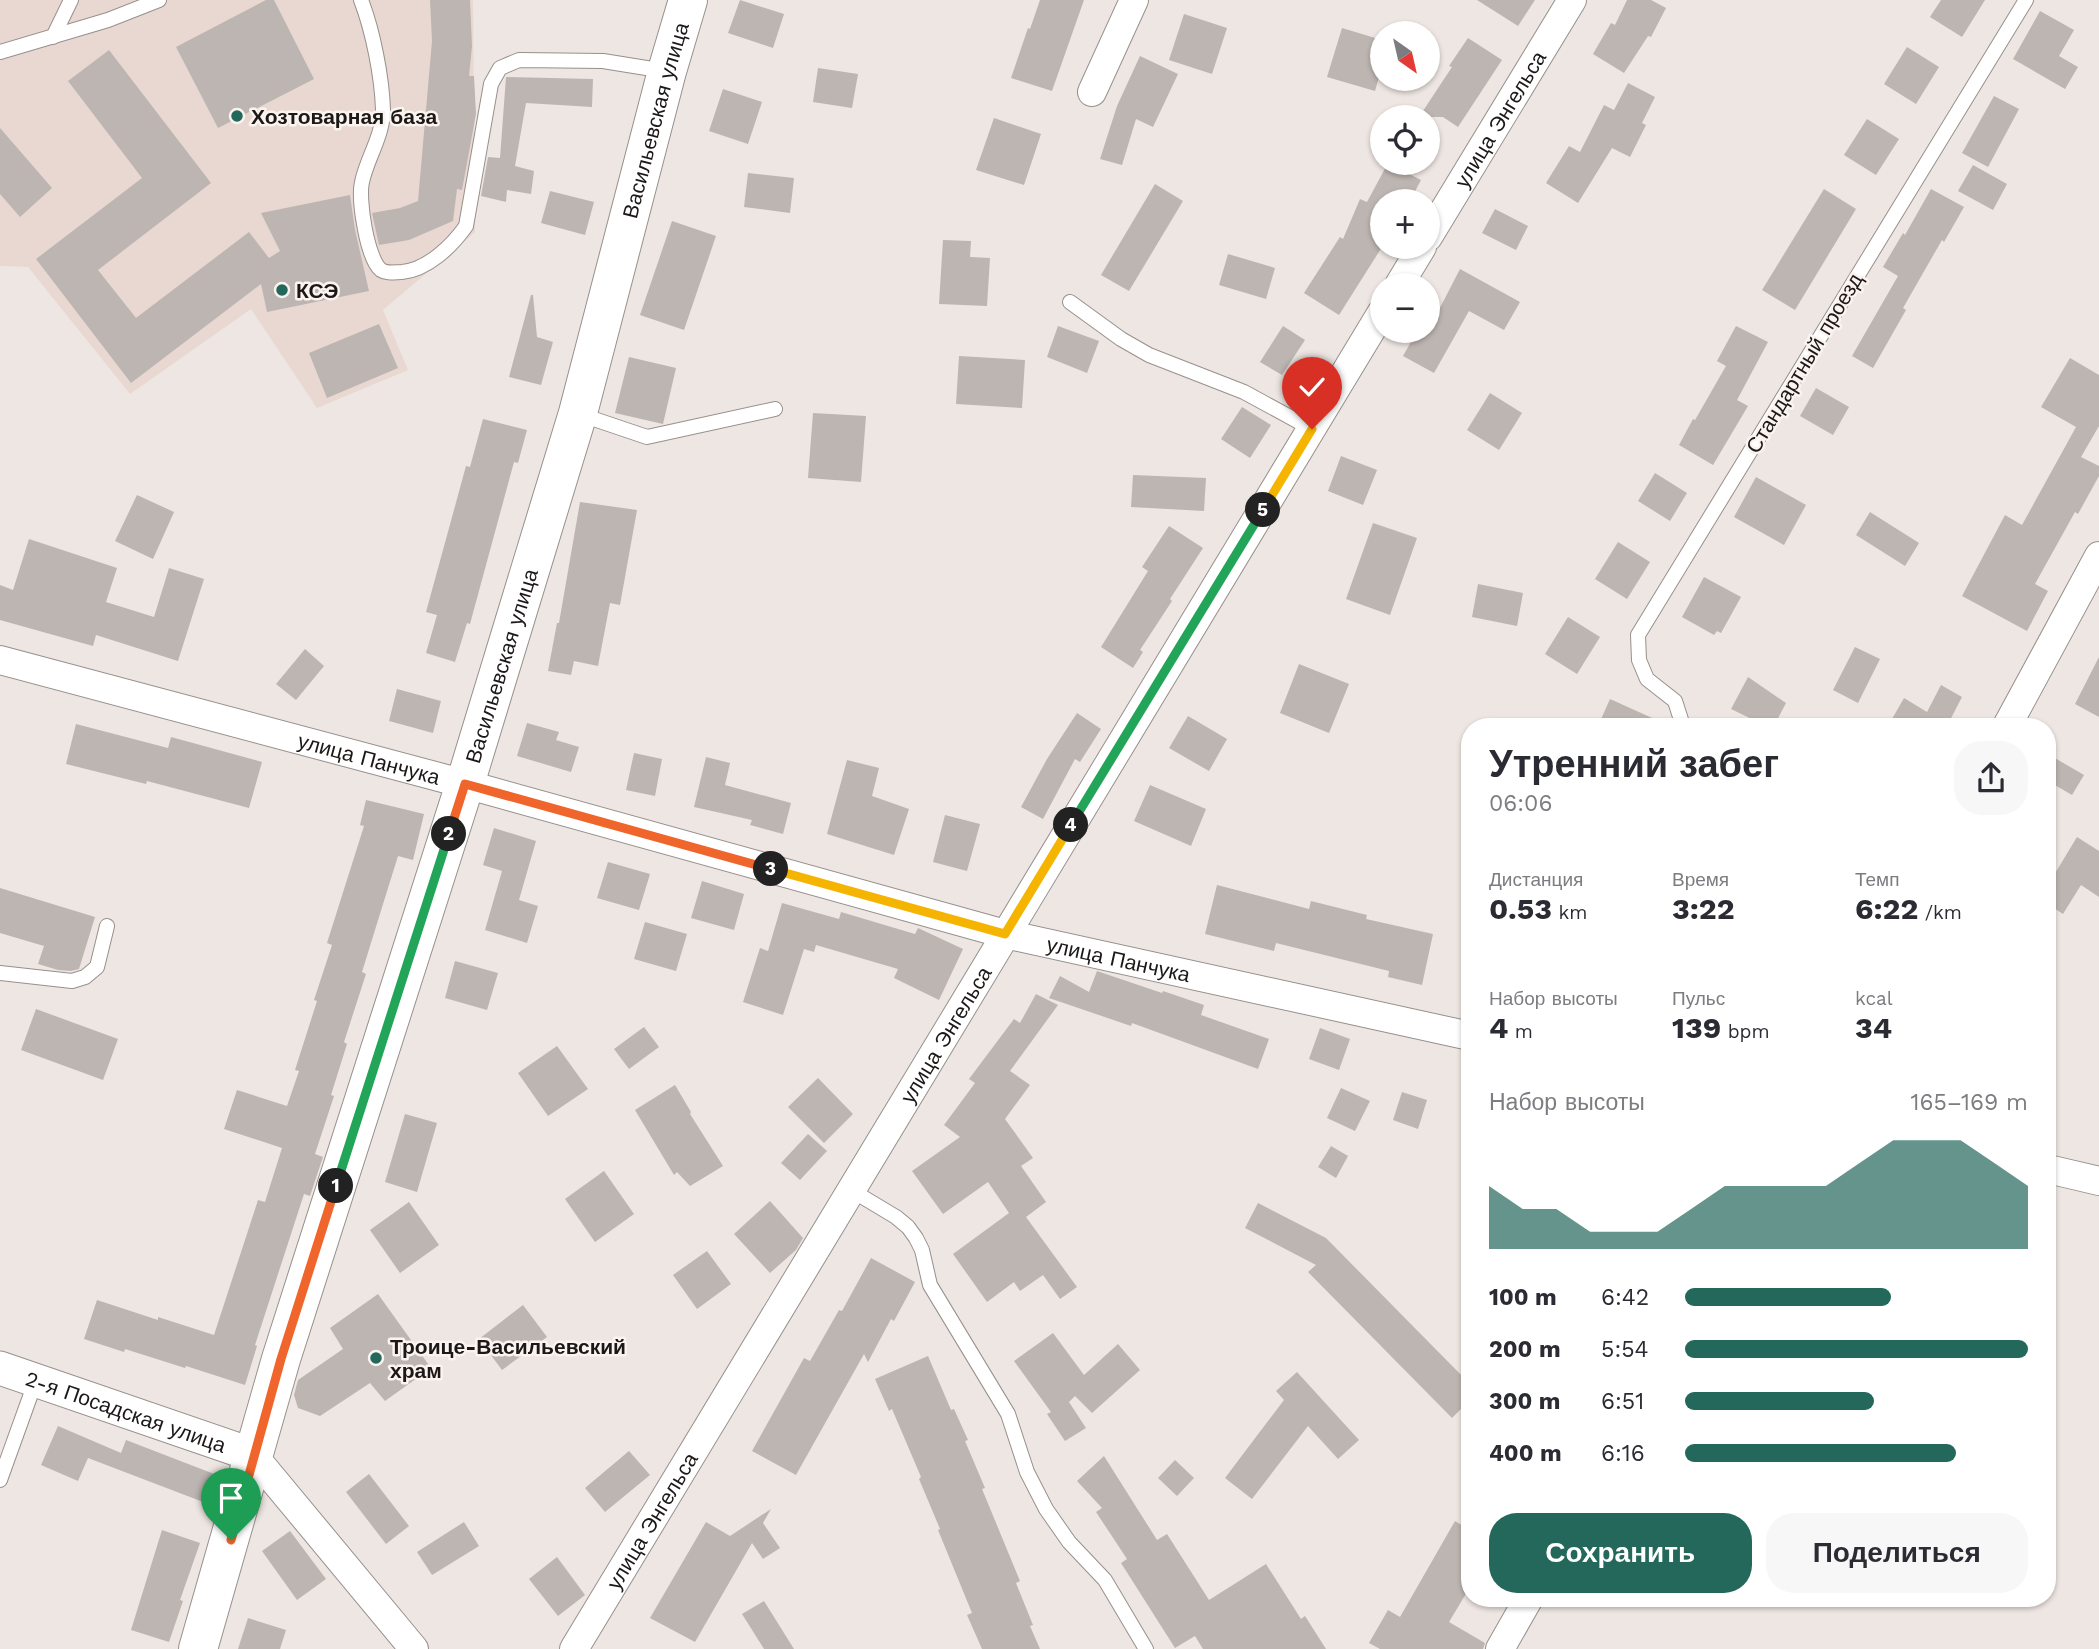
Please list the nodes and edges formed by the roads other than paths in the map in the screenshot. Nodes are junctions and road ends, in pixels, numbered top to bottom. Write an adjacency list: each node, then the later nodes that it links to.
1 (71, 0): 8 (lane)
2 (159, 0): 8 (lane)
3 (361, 0): 10 (lane)
4 (688, 0): 10 (main road, Васильевская улица)
5 (1134, 0): 11 (street)
6 (1572, 0): 12 (street, улица Энгельса)
7 (2026, 0): 20 (lane, Стандартный проезд)
8 (53, 37): 9 (lane)
9 (0, 52)
10 (667, 71): 16 (main road, Васильевская улица)
11 (1092, 93)
12 (1440, 217)
13 (1070, 302): 17 (lane)
14 (1370, 332): 17 (street, улица Энгельса)
15 (775, 409): 16 (lane)
16 (578, 413): 22 (main road, Васильевская улица)
17 (1312, 429): 24 (street, улица Энгельса)
18 (2099, 556): 21 (street)
19 (0, 660): 22 (street, улица Панчука)
20 (1680, 718)
21 (2011, 718)
22 (465, 784): 24 (street, улица Панчука); 32 (main road, Васильевская улица)
23 (107, 926): 25 (lane)
24 (1005, 934): 26 (street, улица Панчука); 29 (street, улица Энгельса)
25 (0, 973)
26 (1461, 1033)
27 (2056, 1170): 28 (street)
28 (2099, 1181)
29 (851, 1190): 37 (street, улица Энгельса); 38 (lane)
30 (0, 1368): 31 (street, 2-я Посадская улица)
31 (36, 1380): 32 (street, 2-я Посадская улица); 33 (lane)
32 (253, 1455): 35 (main road, Васильевская улица); 36 (street, 2-я Посадская улица)
33 (0, 1480)
34 (1524, 1607): 39 (street)
35 (198, 1649)
36 (414, 1649)
37 (574, 1649)
38 (1146, 1649)
39 (1500, 1649)

